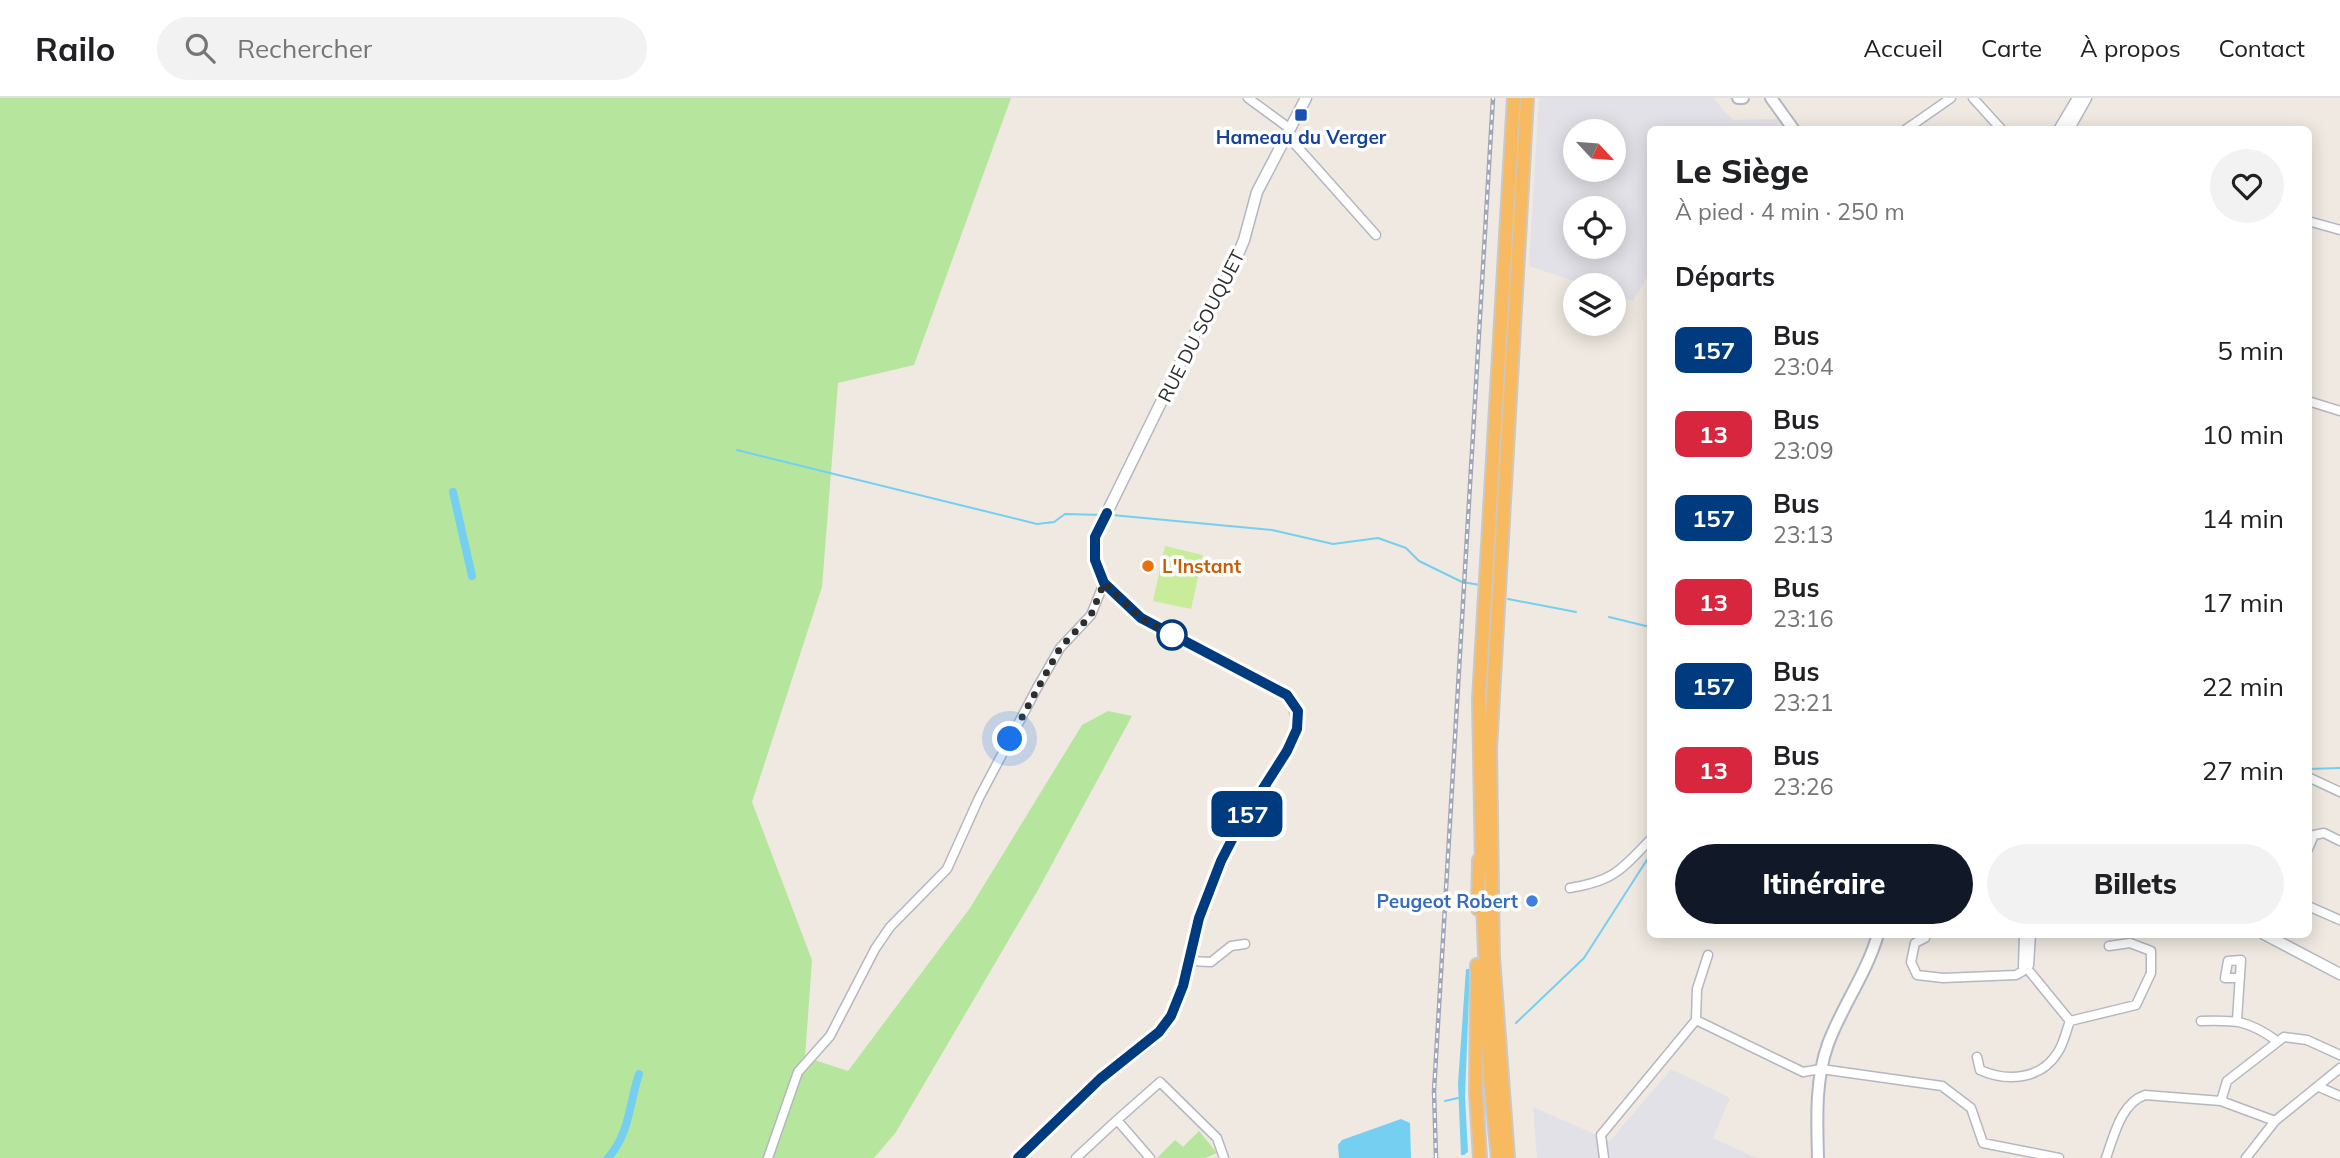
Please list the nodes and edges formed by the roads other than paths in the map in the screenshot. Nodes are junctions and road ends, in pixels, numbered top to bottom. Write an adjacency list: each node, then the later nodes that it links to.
1 (1248, 98): 14 (street)
2 (1306, 98): 14 (street, RUE DU SOUQUET)
3 (1514, 98): 23 (highway)
4 (1527, 98): 63 (highway)
5 (1771, 98): 11 (main road)
6 (1951, 98): 12 (street)
7 (1973, 98): 13 (street)
8 (2078, 98): 10 (street)
9 (2086, 98): 10 (street)
10 (2070, 124)
11 (1791, 126)
12 (1911, 126)
13 (1998, 126)
14 (1288, 131): 17 (street); 20 (street, RUE DU SOUQUET)
15 (2312, 222): 16 (street)
16 (2340, 230)
17 (1376, 235)
18 (2312, 402): 19 (street)
19 (2340, 411)
20 (1104, 583): 38 (street); 56 (street)
21 (2312, 779): 22 (street)
22 (2340, 792)
23 (1480, 797): 61 (highway); 62 (highway)
24 (2312, 840): 25 (street)
25 (2340, 841)
26 (1647, 843): 27 (street)
27 (1570, 888)
28 (2312, 908): 29 (street)
29 (2340, 920)
30 (1874, 938): 50 (main road)
31 (1925, 938): 39 (street)
32 (2024, 938): 39 (street)
33 (2030, 938): 39 (street)
34 (2272, 938): 40 (street)
35 (1245, 944): 38 (street)
36 (2109, 946): 44 (street)
37 (1708, 955): 42 (street)
38 (1190, 961): 57 (street)
39 (2026, 969): 44 (street)
40 (2338, 972)
41 (2240, 978): 43 (street)
42 (1696, 1020): 50 (street); 64 (street)
43 (2237, 1020): 45 (street); 46 (street)
44 (2070, 1021): 48 (street)
45 (2201, 1021)
46 (2277, 1041): 47 (street); 53 (street)
47 (2340, 1055)
48 (1977, 1057)
49 (2340, 1068): 51 (street)
50 (1818, 1069): 65 (main road); 66 (street)
51 (2319, 1087): 52 (street); 55 (street)
52 (2340, 1096)
53 (2221, 1101): 55 (street); 67 (street)
54 (1116, 1120): 58 (street); 59 (street); 60 (street)
55 (2275, 1121): 68 (street)
56 (768, 1158)
57 (1018, 1158)
58 (1076, 1158)
59 (1150, 1158)
60 (1224, 1158)
61 (1480, 1158)
62 (1498, 1158)
63 (1508, 1158)
64 (1604, 1158)
65 (1818, 1158)
66 (2059, 1158)
67 (2106, 1158)
68 (2246, 1158)

